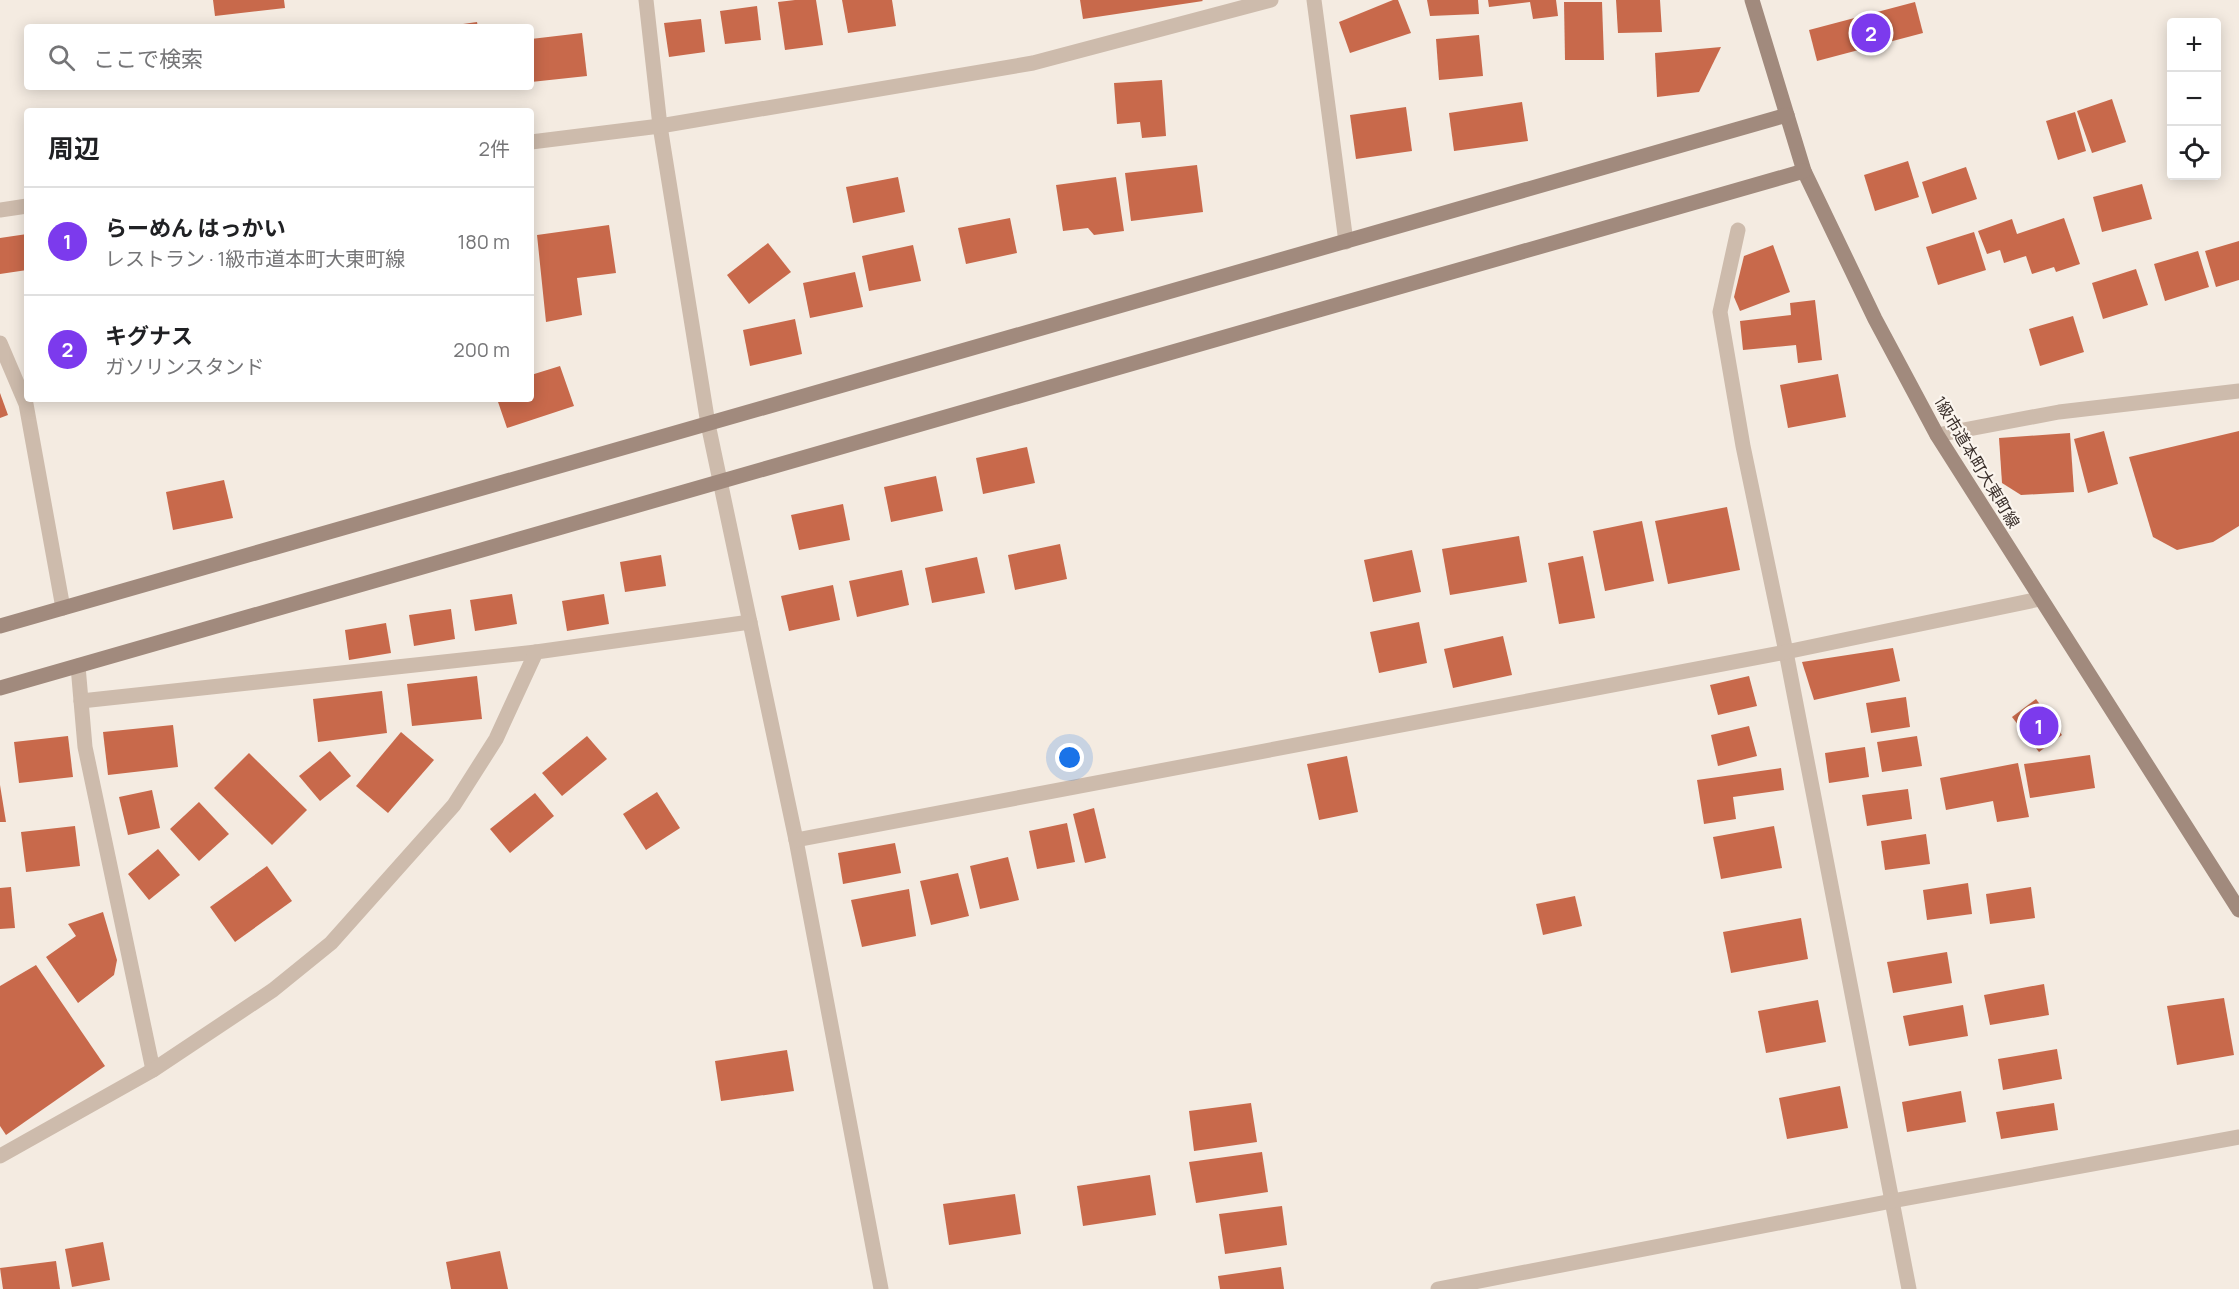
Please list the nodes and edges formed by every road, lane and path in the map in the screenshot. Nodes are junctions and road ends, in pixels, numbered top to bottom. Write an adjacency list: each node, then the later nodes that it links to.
1 (646, 0): 6 (street)
2 (1271, 0): 6 (street)
3 (1314, 0): 12 (street)
4 (1752, 0): 5 (street, 1級市道本町大東町線)
5 (1787, 115): 8 (street, 1級市道本町大東町線); 12 (street)
6 (660, 126): 7 (street); 17 (street)
7 (534, 142)
8 (1804, 171): 18 (street, 1級市道本町大東町線); 19 (street)
9 (24, 206): 10 (street)
10 (0, 210)
11 (1738, 230): 25 (street)
12 (1346, 242): 17 (street)
13 (0, 343): 15 (street)
14 (2239, 391): 18 (street)
15 (24, 399)
16 (25, 402): 21 (street)
17 (708, 424): 19 (street); 21 (street)
18 (1937, 435): 20 (street, 1級市道本町大東町線)
19 (720, 481): 22 (street); 26 (street)
20 (2040, 599): 25 (street); 30 (street, 1級市道本町大東町線)
21 (63, 608): 23 (street)
22 (750, 622): 24 (street); 29 (street)
23 (0, 626)
24 (536, 652): 28 (street); 31 (street)
25 (1786, 652): 29 (street); 34 (street)
26 (78, 666): 27 (street); 28 (street)
27 (0, 688)
28 (81, 701): 31 (street)
29 (796, 840): 35 (street)
30 (2239, 910)
31 (153, 1070): 33 (street)
32 (2239, 1137): 34 (street)
33 (0, 1156)
34 (1892, 1201): 36 (street); 37 (street)
35 (881, 1289)
36 (1438, 1289)
37 (1909, 1289)

